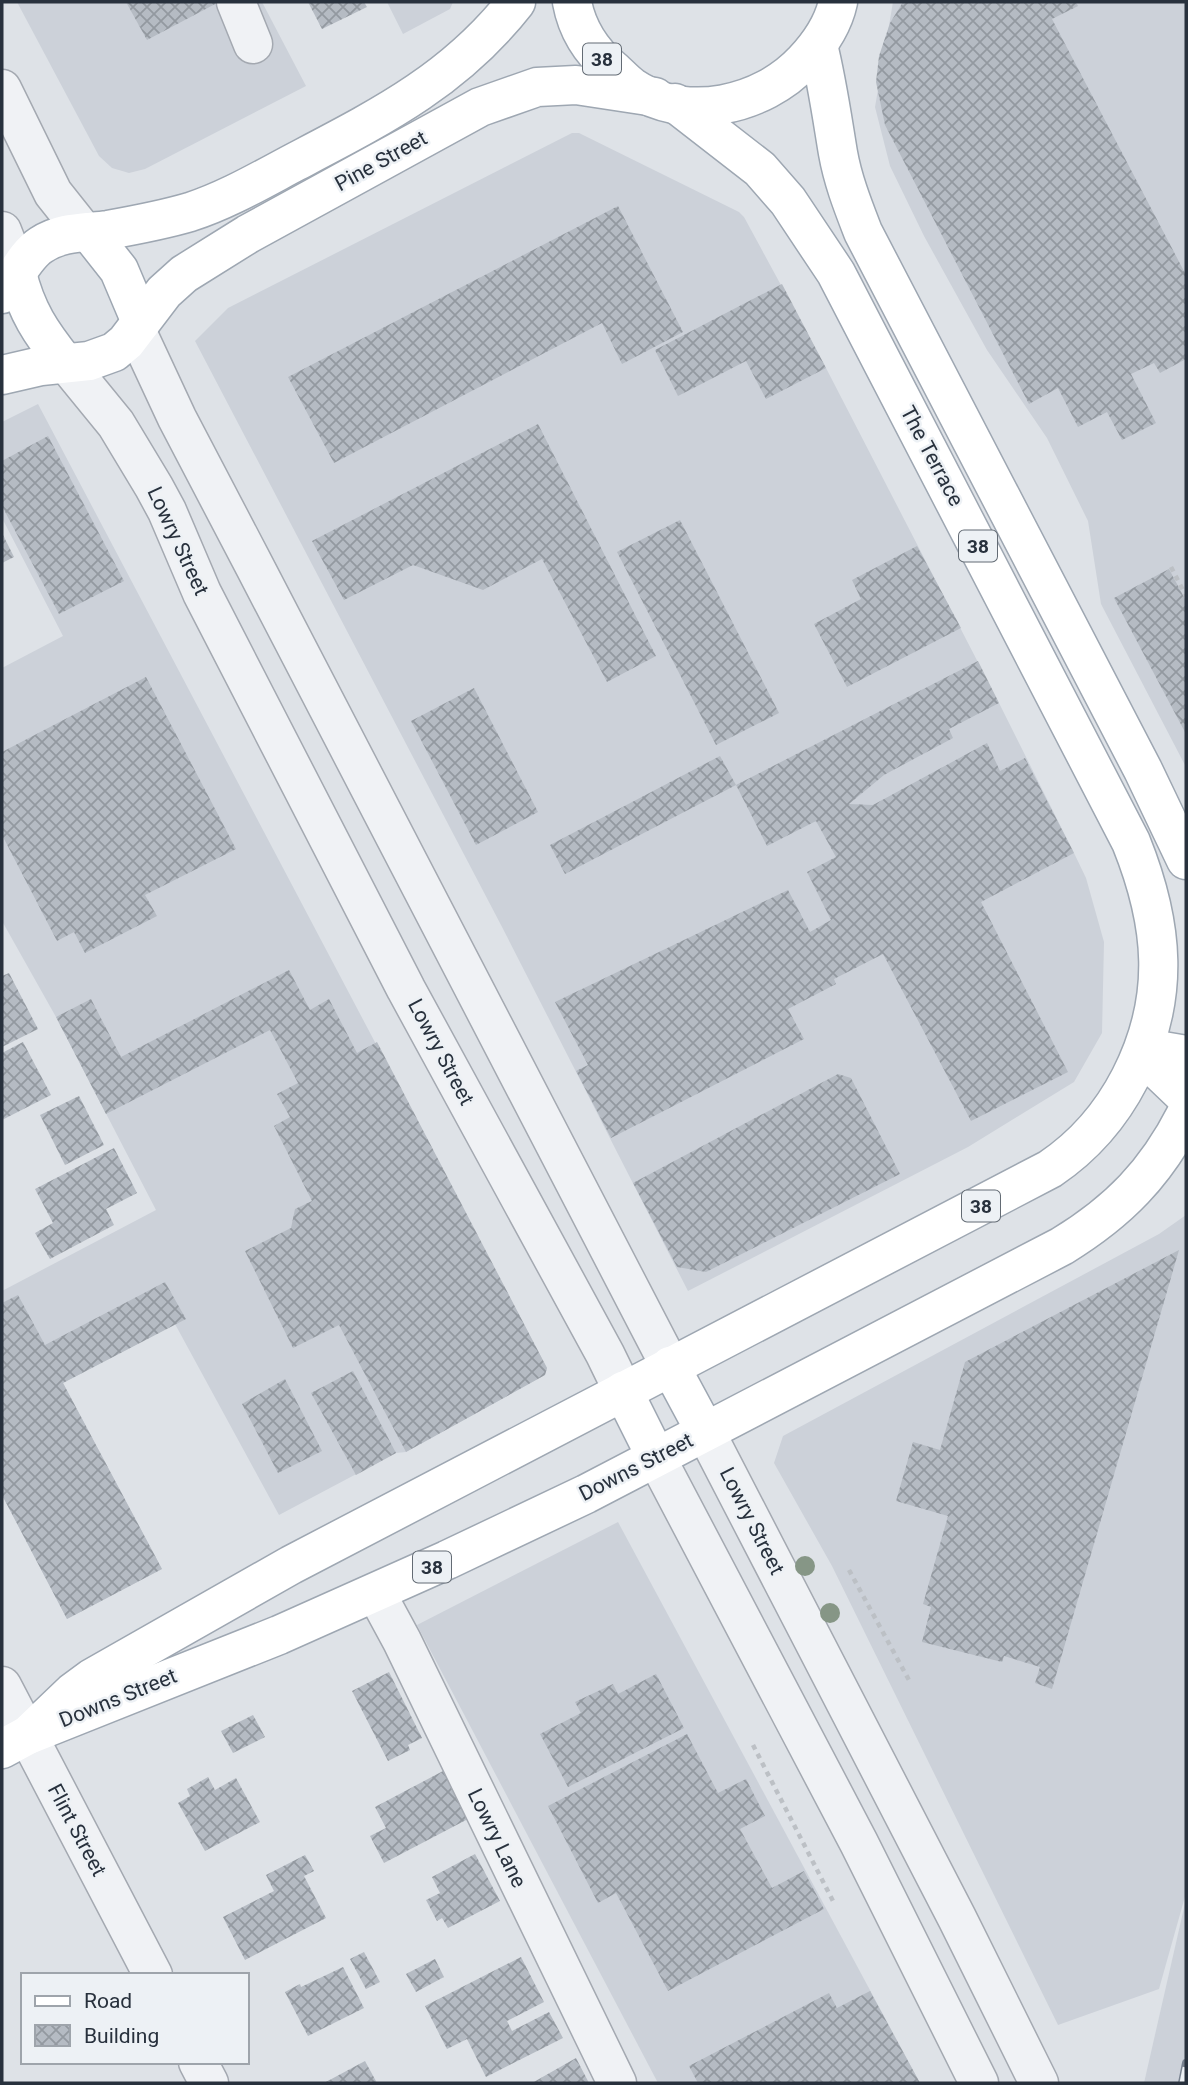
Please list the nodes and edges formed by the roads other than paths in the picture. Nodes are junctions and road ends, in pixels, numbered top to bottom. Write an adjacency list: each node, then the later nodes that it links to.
1 (236, 2): 5 (street)
2 (516, 2): 10 (main road, Pine Street)
3 (572, 2): 8 (main road, 38)
4 (838, 2): 6 (main road, 38)
5 (253, 44)
6 (818, 45): 8 (main road, 38); 19 (main road, The Terrace / 38)
7 (2, 89): 10 (street)
8 (665, 100): 12 (main road, Pine Street); 22 (main road, The Terrace / 38)
9 (2, 231): 11 (street)
10 (87, 232): 11 (main road); 12 (main road)
11 (12, 279): 13 (main road)
12 (138, 326): 13 (main road); 15 (street, Lowry Street)
13 (66, 364): 14 (main road); 16 (street, Lowry Street)
14 (2, 375)
15 (229, 522): 16 (street); 17 (street, Lowry Street)
16 (182, 546): 18 (street, Lowry Street)
17 (382, 812): 18 (street); 20 (street, Lowry Street)
18 (330, 841): 21 (street, Lowry Street)
19 (1186, 860)
20 (459, 961): 21 (street, Lowry Street); 26 (street, Lowry Street)
21 (407, 989): 27 (street, Lowry Street)
22 (1144, 1051): 23 (main road); 24 (main road); 26 (main road, Downs Street / 38)
23 (1186, 1055)
24 (1186, 1097)
25 (1186, 1114): 28 (main road, Downs Street / 38)
26 (670, 1366): 27 (main road, Downs Street / 38); 28 (main road, Lowry Street)
27 (623, 1391): 29 (main road, Lowry Street); 32 (main road, Downs Street / 38)
28 (705, 1431): 29 (main road, Downs Street / 38); 38 (street, Lowry Street)
29 (656, 1457): 30 (main road, Downs Street / 38); 37 (street, Lowry Street)
30 (376, 1593): 32 (main road, Downs Street / 38); 36 (street, Lowry Lane)
31 (2, 1686): 32 (street, Flint Street)
32 (15, 1742): 33 (street, Flint Street)
33 (152, 1973)
34 (199, 2064): 35 (street)
35 (209, 2083)
36 (617, 2083)
37 (979, 2083)
38 (1039, 2083)

